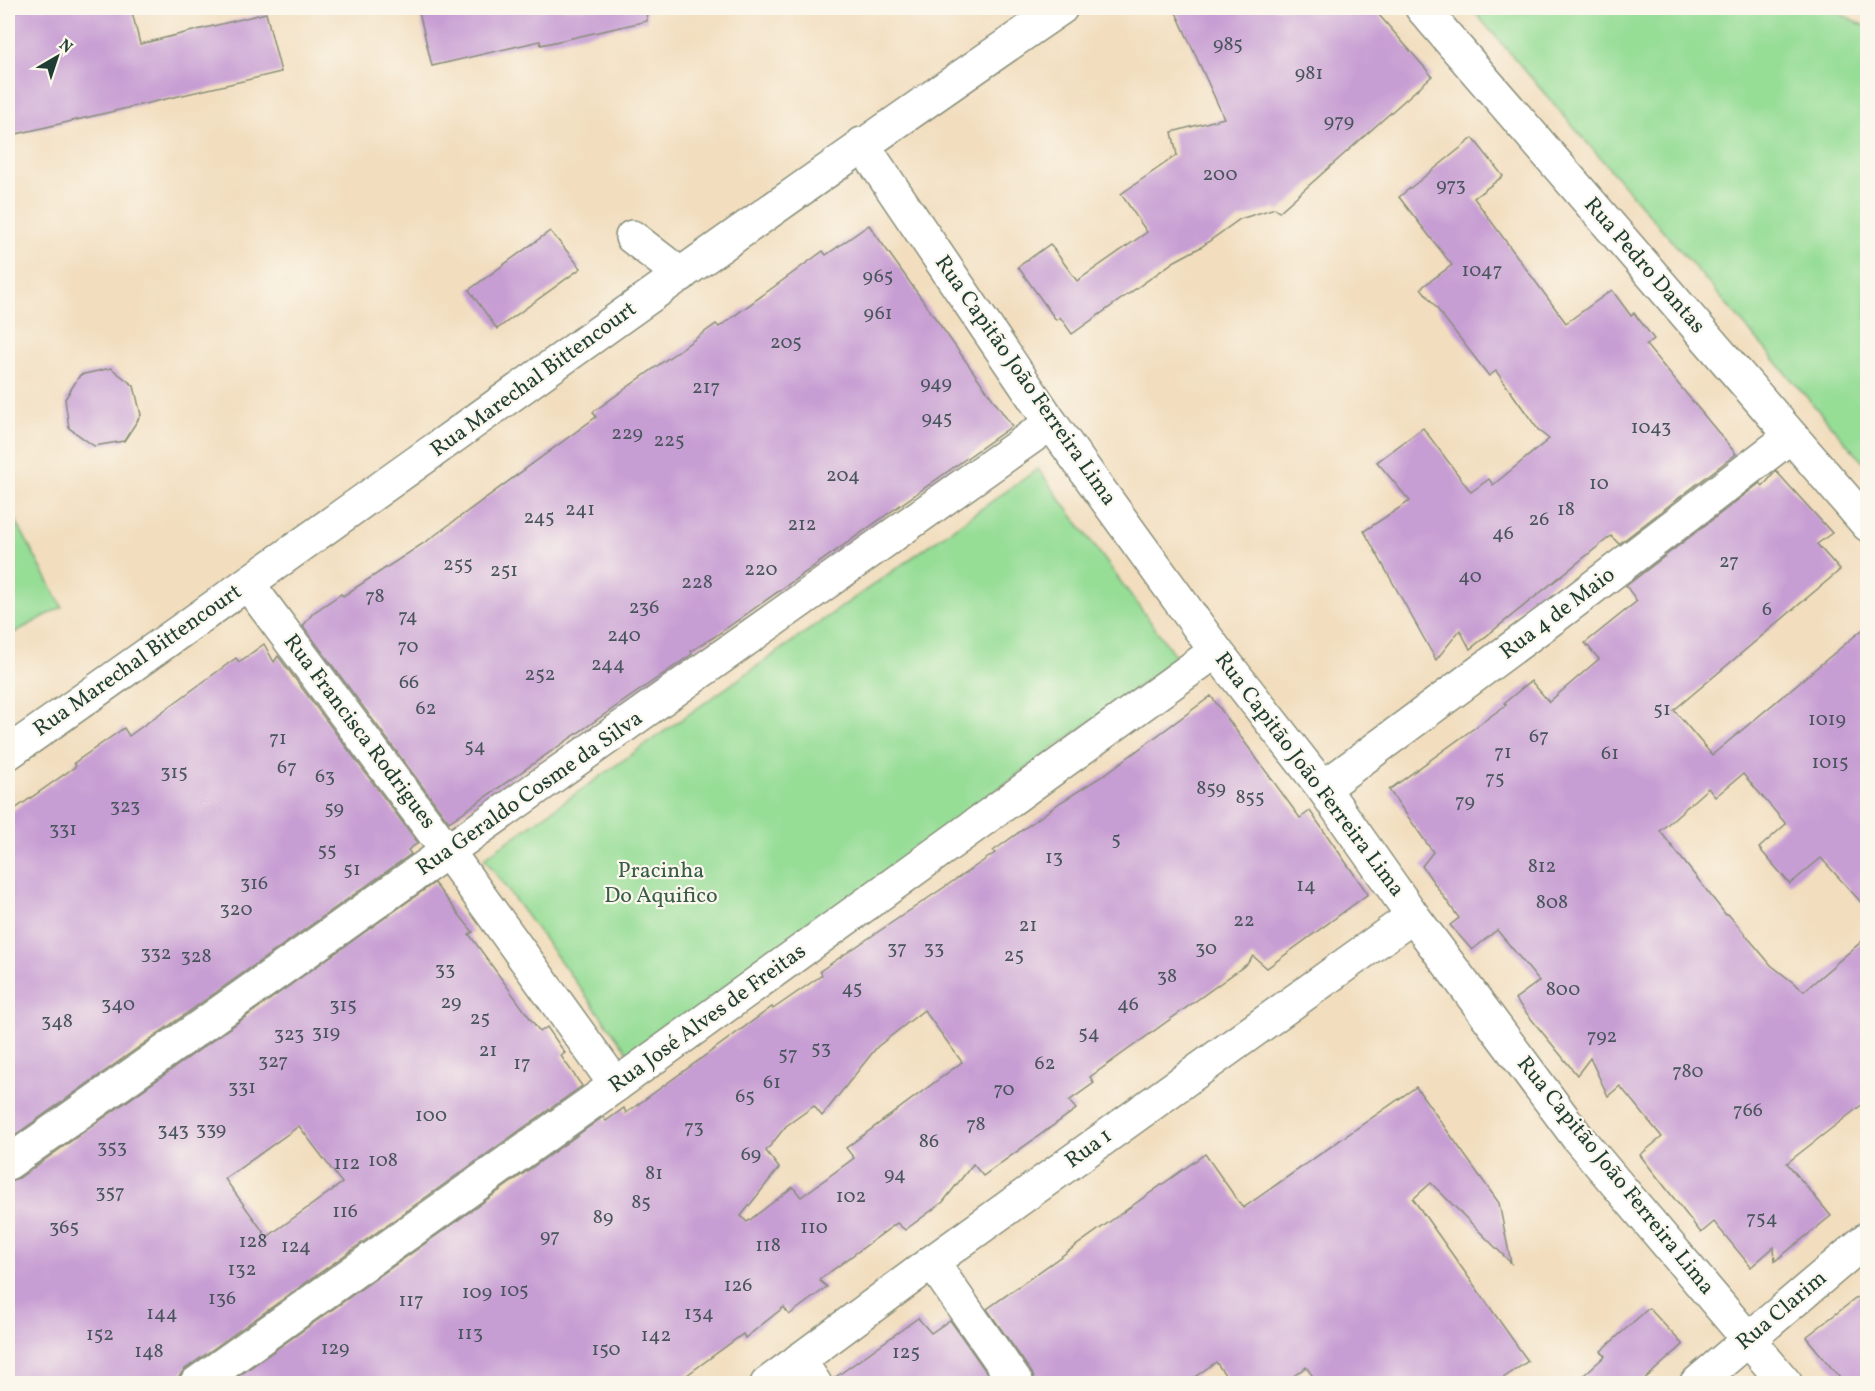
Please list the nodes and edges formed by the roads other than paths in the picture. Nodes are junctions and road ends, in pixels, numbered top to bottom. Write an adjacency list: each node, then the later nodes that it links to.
1 (1061, 8): 3 (street, Rua Marechal Bittencourt)
2 (1422, 8): 7 (street, Rua Pedro Dantas)
3 (862, 144): 5 (street, Rua Marechal Bittencourt); 6 (street, Rua Capitão João Ferreira Lima)
4 (632, 237): 5 (street)
5 (681, 275): 9 (street, Rua Marechal Bittencourt)
6 (1051, 423): 10 (street, Rua Capitão João Ferreira Lima); 13 (street, Rua Geraldo Cosme da Silva)
7 (1791, 436): 8 (street, Rua Pedro Dantas); 12 (street, Rua 4 de Maio)
8 (1868, 525)
9 (248, 584): 11 (street, Rua Marechal Bittencourt); 13 (street, Rua Francisca Rodrigues)
10 (1216, 651): 12 (street, Rua Capitão João Ferreira Lima); 15 (street, Rua José Alves de Freitas)
11 (8, 753)
12 (1323, 788): 14 (street, Rua Capitão João Ferreira Lima)
13 (448, 852): 15 (street, Rua Francisca Rodrigues); 16 (street, Rua Geraldo Cosme da Silva)
14 (1413, 916): 18 (street, Rua 1); 19 (street, Rua Capitão João Ferreira Lima)
15 (616, 1085): 21 (street, Rua José Alves de Freitas)
16 (8, 1163)
17 (1868, 1238): 19 (street, Rua Clarim)
18 (932, 1262): 20 (street, Rua 1); 23 (street)
19 (1749, 1338): 24 (street, Rua Clarim); 25 (street, Rua Capitão João Ferreira Lima)
20 (807, 1372): 22 (street, Rua 1)
21 (196, 1383)
22 (767, 1383)
23 (1017, 1383)
24 (1696, 1383)
25 (1786, 1383)

